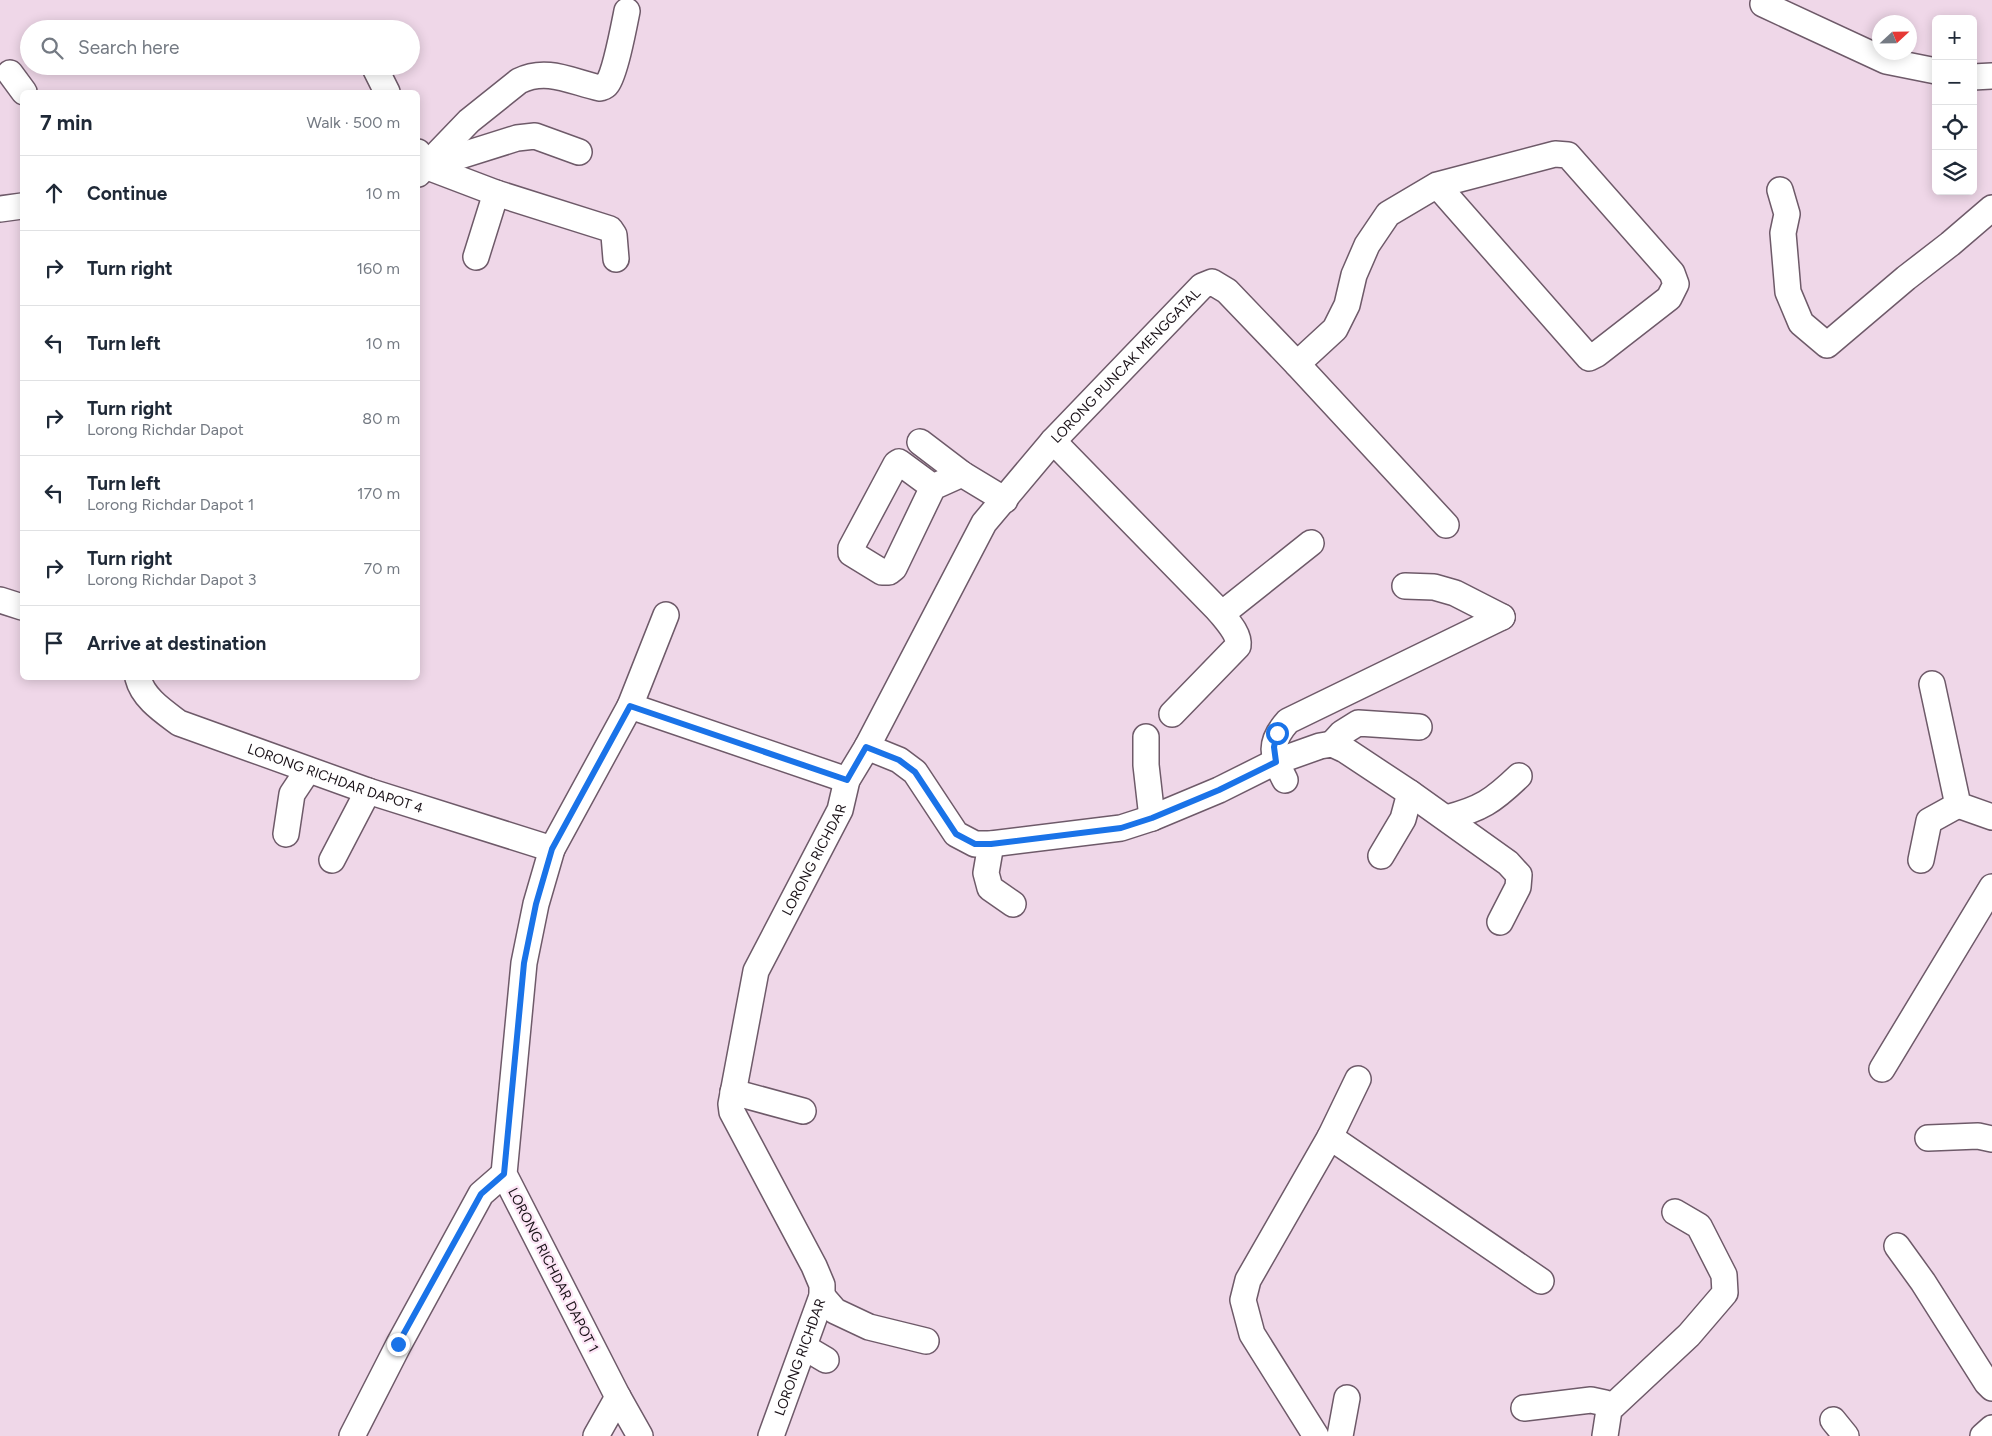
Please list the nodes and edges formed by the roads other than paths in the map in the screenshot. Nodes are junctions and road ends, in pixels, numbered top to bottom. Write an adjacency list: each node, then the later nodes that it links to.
1 (1763, 4): 3 (street)
2 (627, 11): 9 (street)
3 (1932, 70)
4 (378, 75): 7 (street)
5 (1992, 76): 6 (street)
6 (1977, 77)
7 (386, 90)
8 (579, 152): 9 (street)
9 (420, 164): 12 (street)
10 (1437, 185): 10 (street); 18 (street)
11 (1780, 190): 15 (street)
12 (496, 194): 16 (street); 17 (street)
13 (20, 206): 14 (street)
14 (0, 208)
15 (1992, 208)
16 (476, 257)
17 (616, 259)
18 (1297, 364): 19 (street, LORONG PUNCAK MENGGATAL); 22 (street)
19 (1052, 441): 21 (street, LORONG PUNCAK MENGGATAL); 25 (street)
20 (962, 474): 20 (street); 21 (street)
21 (1005, 500): 34 (street, LORONG PUNCAK MENGGATAL)
22 (1446, 525)
23 (1311, 543): 25 (street)
24 (1405, 586): 36 (street)
25 (1219, 611): 30 (street)
26 (666, 615): 29 (street, LORONG RICHDAR DAPOT 1)
27 (139, 680): 35 (street, LORONG RICHDAR DAPOT 4)
28 (1932, 684): 41 (street)
29 (630, 706): 38 (street); 47 (street, LORONG RICHDAR DAPOT 1)
30 (1172, 714)
31 (1419, 728): 33 (street)
32 (1146, 737): 43 (street)
33 (1332, 744): 36 (street); 40 (street)
34 (866, 747): 38 (street, LORONG PUNCAK MENGGATAL); 46 (street)
35 (308, 770): 39 (street, LORONG RICHDAR DAPOT 4); 45 (street)
36 (1280, 771): 43 (street)
37 (1519, 776): 44 (street)
38 (847, 780): 56 (street, LORONG RICHDAR); 78 (street, LORONG RICHDAR)
39 (368, 791): 47 (street, LORONG RICHDAR DAPOT 4); 49 (street)
40 (1410, 793): 44 (street); 48 (street)
41 (1958, 805): 42 (street); 50 (street)
42 (1992, 817)
43 (1152, 818): 46 (street)
44 (1446, 818): 53 (street)
45 (286, 834)
46 (991, 844): 52 (street)
47 (552, 849): 61 (street, LORONG RICHDAR DAPOT 1)
48 (1381, 856)
49 (332, 860)
50 (1922, 860)
51 (1992, 887): 54 (street)
52 (1013, 904)
53 (1500, 922)
54 (1882, 1069)
55 (1358, 1079): 58 (street)
56 (733, 1092): 57 (street); 65 (street, LORONG RICHDAR)
57 (803, 1112)
58 (1330, 1137): 64 (street); 80 (street)
59 (1928, 1138): 60 (street)
60 (1992, 1139)
61 (504, 1174): 70 (street, LORONG RICHDAR DAPOT 1); 75 (street)
62 (1675, 1212): 72 (street)
63 (1897, 1246): 69 (street)
64 (1541, 1281)
65 (822, 1296): 66 (street); 67 (street, LORONG RICHDAR)
66 (926, 1341)
67 (804, 1347): 68 (street); 79 (street, LORONG RICHDAR)
68 (826, 1360)
69 (1992, 1388)
70 (618, 1397): 76 (street); 77 (street, LORONG RICHDAR DAPOT 1)
71 (1347, 1398): 81 (street)
72 (1605, 1400): 73 (street); 82 (street)
73 (1524, 1408)
74 (1992, 1428): 83 (street)
75 (352, 1436)
76 (596, 1436)
77 (640, 1436)
78 (757, 1436)
79 (771, 1436)
80 (1316, 1436)
81 (1340, 1436)
82 (1605, 1436)
83 (1983, 1436)

